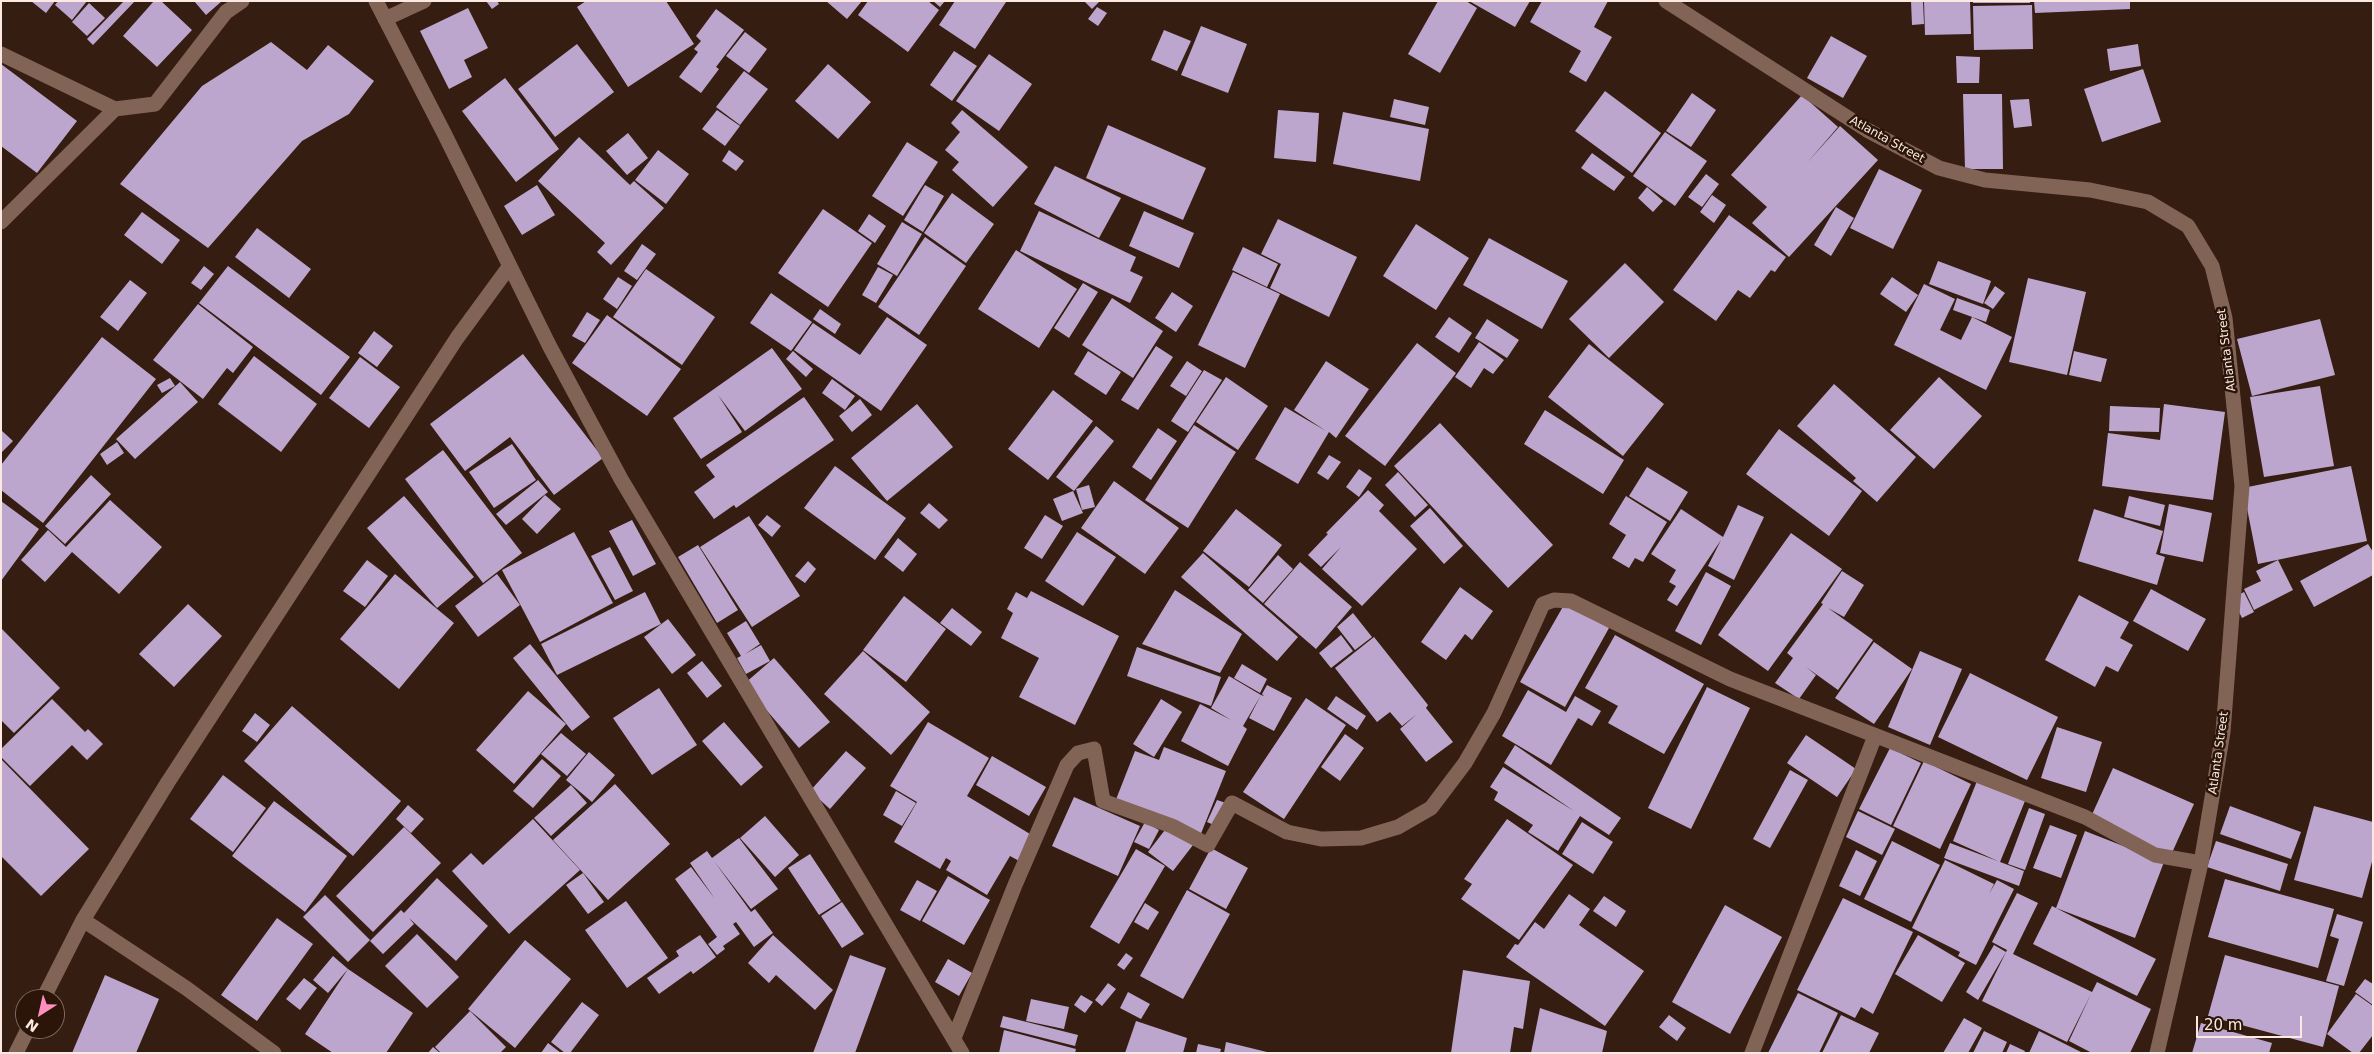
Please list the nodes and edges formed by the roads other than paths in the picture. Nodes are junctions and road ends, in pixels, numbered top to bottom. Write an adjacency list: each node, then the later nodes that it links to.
1 (242, 1): 7 (street)
2 (376, 1): 5 (street)
3 (424, 1): 5 (street)
4 (1666, 1): 11 (street, Atlanta Street)
5 (386, 19): 9 (street)
6 (1, 54): 7 (street)
7 (115, 109): 8 (street)
8 (1, 222)
9 (509, 267): 12 (street); 14 (street)
10 (1874, 736): 11 (street); 14 (street); 19 (street)
11 (2201, 863): 20 (street, Atlanta Street)
12 (83, 920): 13 (street); 17 (street)
13 (48, 989)
14 (954, 1038): 18 (street)
15 (23, 1039): 16 (street)
16 (16, 1053)
17 (274, 1053)
18 (962, 1053)
19 (1752, 1053)
20 (2157, 1053)

